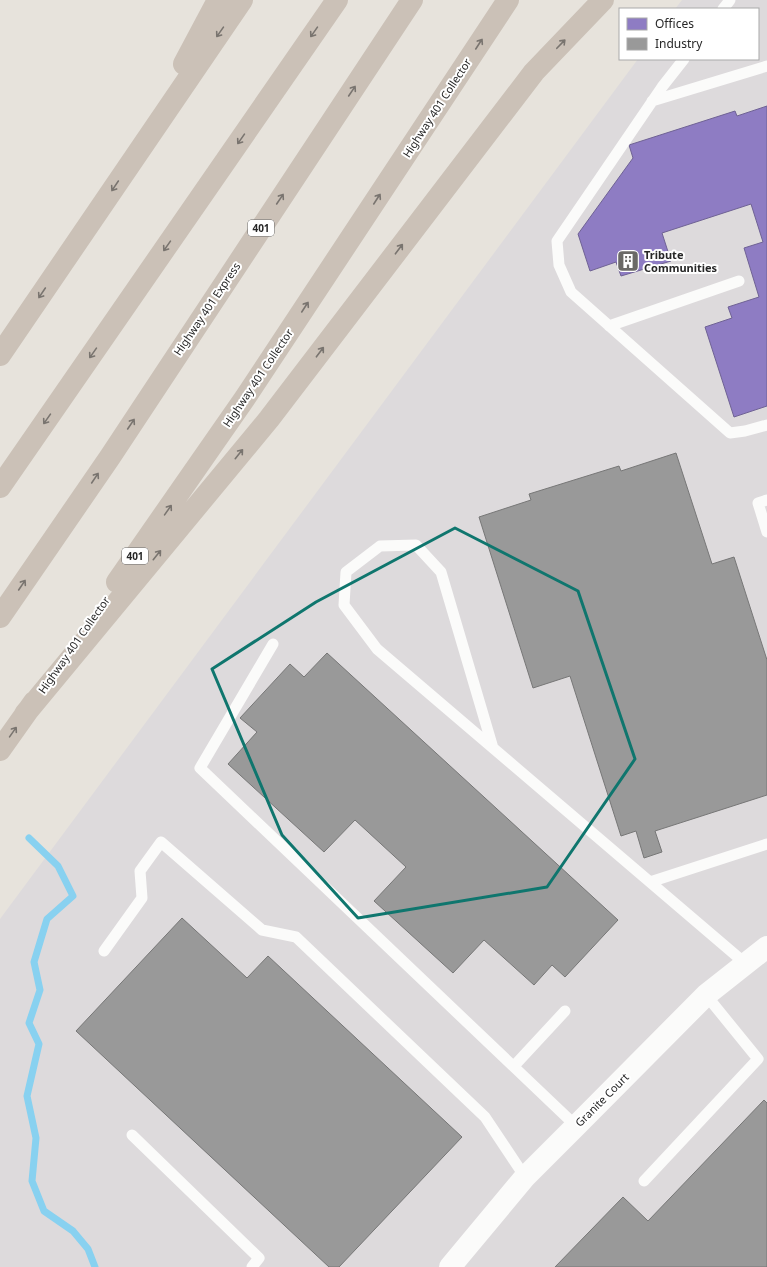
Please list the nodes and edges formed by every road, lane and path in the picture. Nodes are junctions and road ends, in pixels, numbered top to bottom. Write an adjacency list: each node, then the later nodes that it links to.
1 (218, 0): 12 (highway)
2 (242, 0): 12 (highway, one-way to 12)
3 (337, 0): 17 (highway, one-way to 17)
4 (412, 0): 20 (highway, Highway 401 Express / 401, one-way to 4)
5 (508, 0): 22 (highway, Highway 401 Collector / 401, one-way to 5)
6 (603, 0): 22 (highway, one-way to 6)
7 (730, 0): 8 (lane)
8 (723, 8)
9 (683, 60): 11 (lane)
10 (767, 66): 11 (lane)
11 (652, 101): 14 (lane)
12 (137, 154): 15 (highway, one-way to 15)
13 (738, 281): 14 (lane)
14 (610, 326): 16 (lane)
15 (0, 355)
16 (767, 425)
17 (0, 487)
18 (767, 500): 19 (lane)
19 (767, 532)
20 (0, 617)
21 (273, 644): 32 (lane)
22 (25, 714): 24 (highway, Highway 401 Collector / 401, one-way to 22)
23 (493, 748): 23 (lane); 26 (lane)
24 (0, 750)
25 (767, 844): 26 (lane)
26 (650, 882): 29 (lane)
27 (767, 947): 29 (street, Granite Court)
28 (104, 951): 35 (lane)
29 (746, 964): 30 (street, Granite Court)
30 (706, 995): 33 (street, Granite Court); 36 (lane)
31 (565, 1011): 32 (lane)
32 (514, 1066): 33 (lane)
33 (576, 1126): 35 (street, Granite Court)
34 (132, 1135): 37 (lane)
35 (525, 1178): 38 (street, Granite Court)
36 (644, 1181)
37 (252, 1267)
38 (450, 1267)

